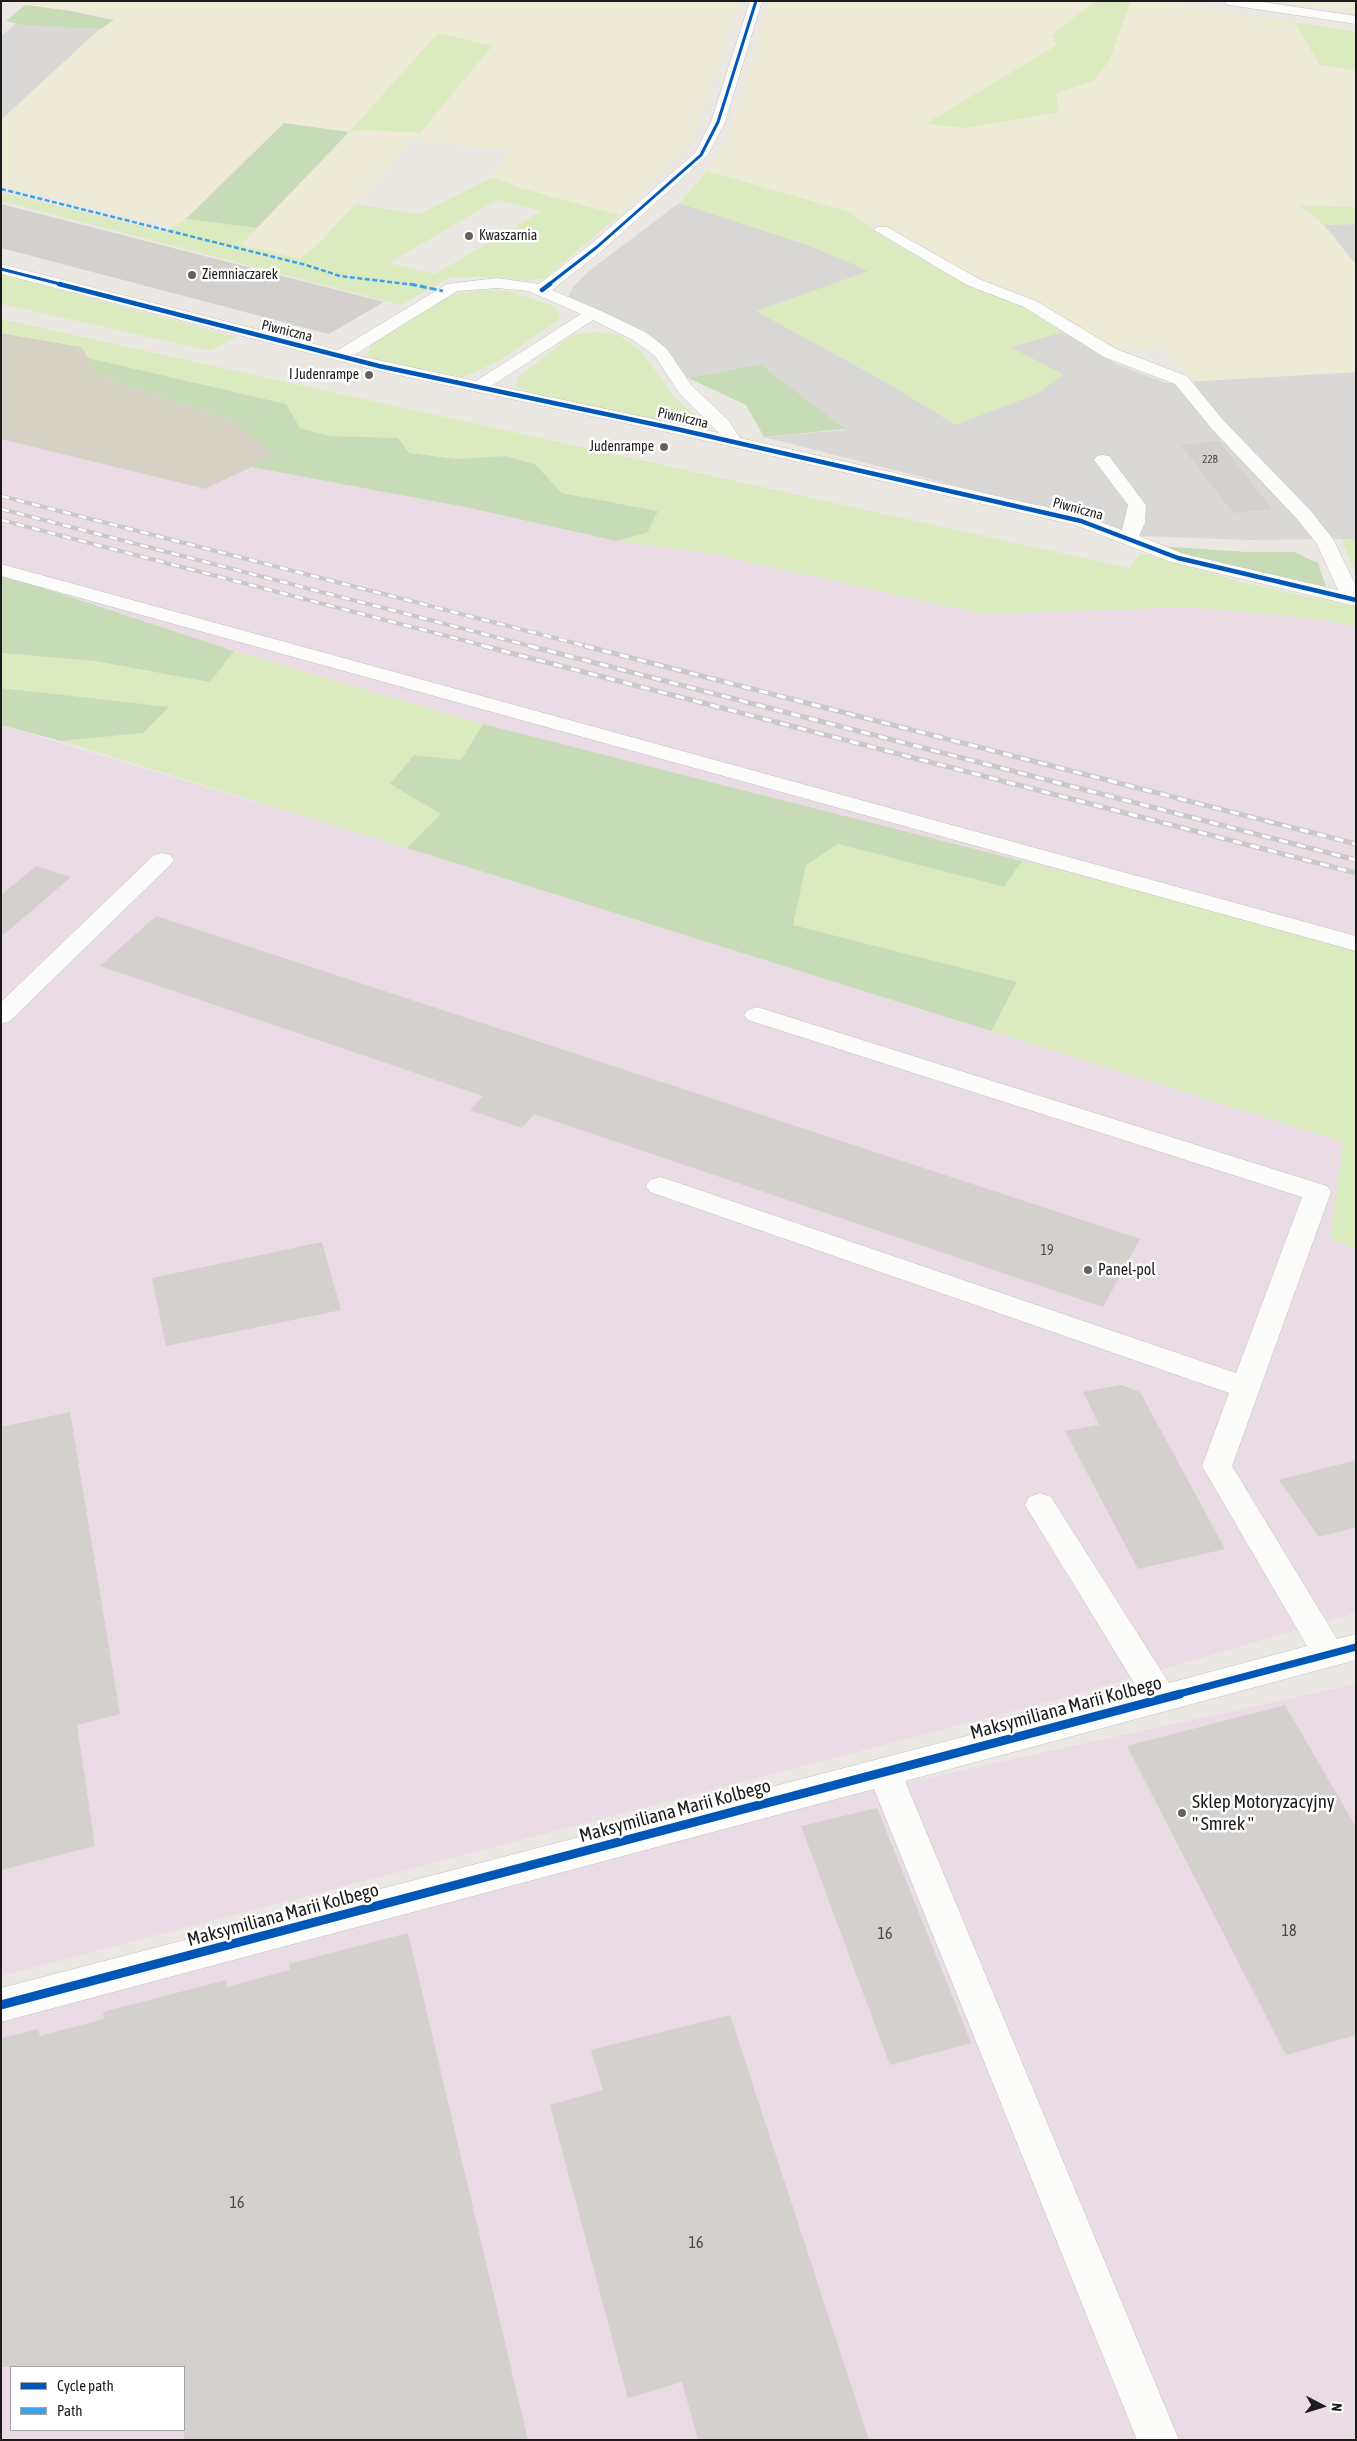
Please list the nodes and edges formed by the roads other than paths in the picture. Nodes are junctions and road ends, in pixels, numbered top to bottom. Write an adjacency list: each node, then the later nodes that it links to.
1 (756, 1): 6 (street)
2 (1229, 1): 3 (street)
3 (1356, 20)
4 (882, 230): 14 (street)
5 (1, 269): 8 (street, Piwniczna)
6 (542, 290): 7 (street); 8 (street)
7 (593, 313): 9 (street); 10 (street)
8 (340, 356): 9 (street, Piwniczna)
9 (477, 388): 10 (street, Piwniczna)
10 (734, 442): 12 (street, Piwniczna)
11 (1103, 460): 12 (street)
12 (1128, 539): 14 (street, Piwniczna)
13 (1, 570): 16 (street)
14 (1354, 599)
15 (162, 860): 18 (street)
16 (1356, 944)
17 (757, 1015): 20 (street)
18 (1, 1016)
19 (660, 1186): 20 (street)
20 (1246, 1388): 22 (street)
21 (1040, 1505): 23 (street)
22 (1342, 1650): 23 (street, Maksymiliana Marii Kolbego)
23 (1161, 1698): 24 (street, Maksymiliana Marii Kolbego)
24 (884, 1771): 25 (street, Maksymiliana Marii Kolbego); 26 (street)
25 (1, 2005)
26 (1158, 2440)

